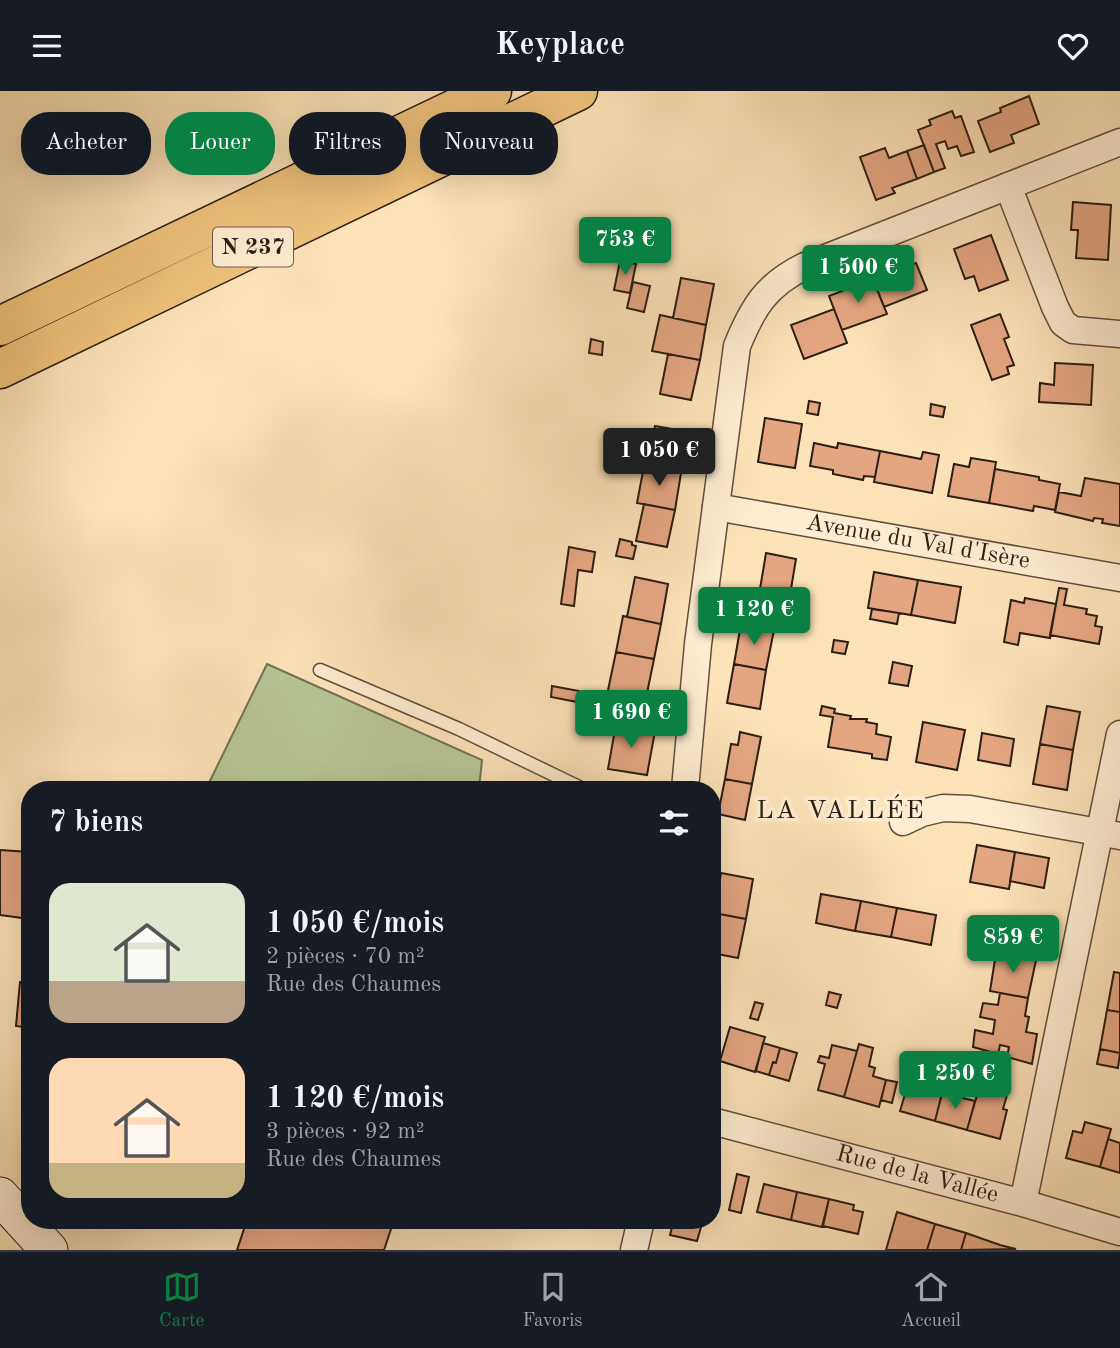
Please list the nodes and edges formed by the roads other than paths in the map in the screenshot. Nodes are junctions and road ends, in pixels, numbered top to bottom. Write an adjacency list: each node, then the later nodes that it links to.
1 (578, 91): 2 (highway, N 237)
2 (494, 104): 5 (highway, N 237); 7 (highway, N 237)
3 (1120, 142): 4 (street)
4 (1008, 186): 6 (street); 8 (street)
5 (0, 326)
6 (1120, 334)
7 (0, 369)
8 (716, 507): 9 (street, Avenue du Val d'Isère); 13 (street)
9 (1120, 578)
10 (320, 670): 12 (lane)
11 (1120, 734): 15 (street)
12 (566, 781)
13 (686, 781)
14 (904, 822): 15 (street)
15 (1110, 834): 18 (street)
16 (721, 1123): 18 (street, Rue de la Vallée)
17 (0, 1196): 19 (street)
18 (1023, 1203): 22 (street, Rue de la Vallée)
19 (21, 1219)
20 (30, 1229): 23 (street)
21 (638, 1229): 24 (street)
22 (1120, 1232)
23 (49, 1250)
24 (634, 1250)

